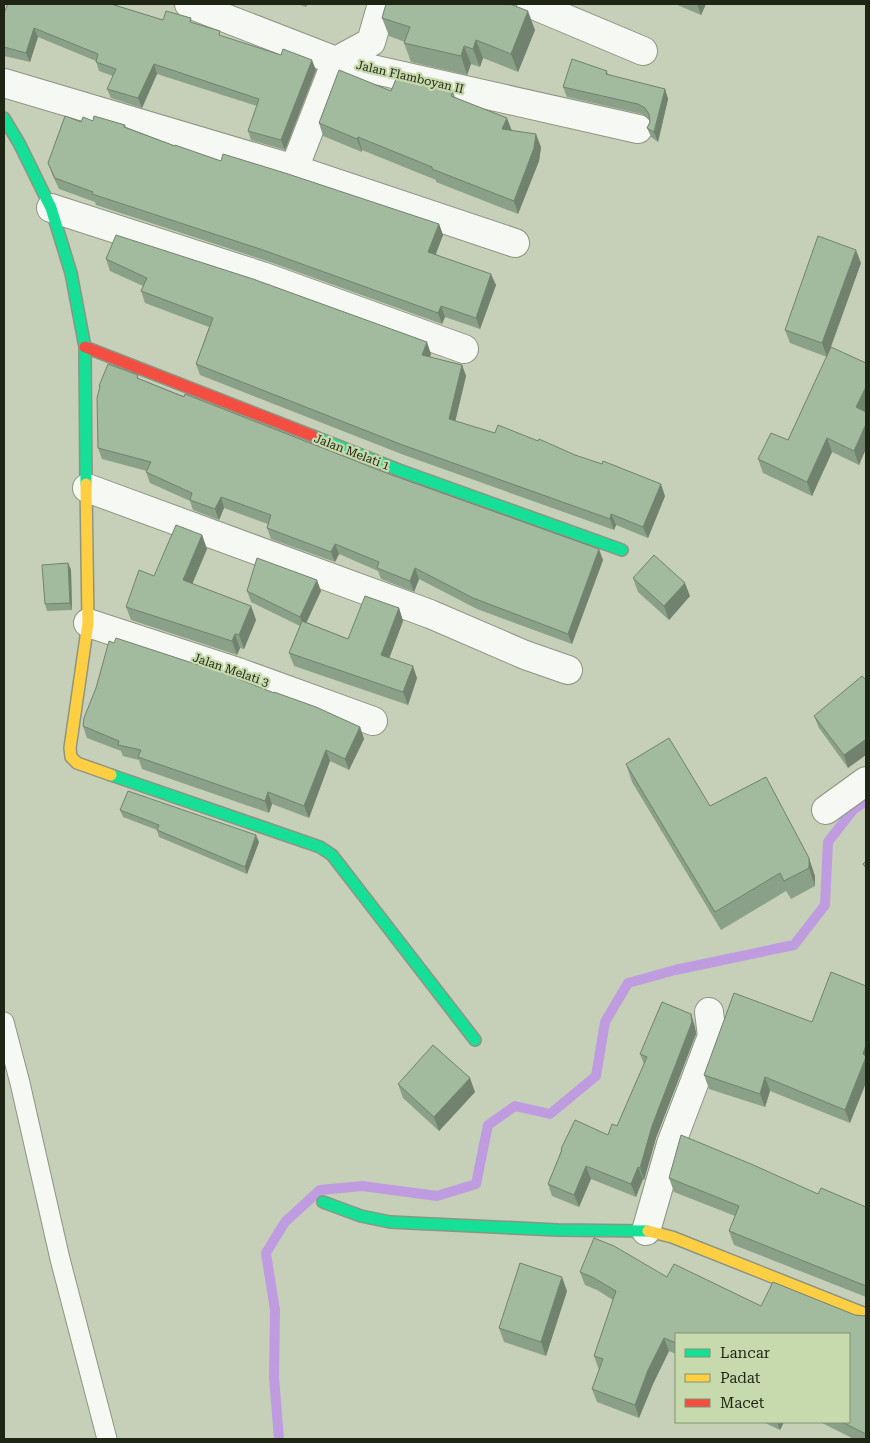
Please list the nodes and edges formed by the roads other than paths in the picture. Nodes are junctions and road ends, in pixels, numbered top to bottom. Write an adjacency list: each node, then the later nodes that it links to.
1 (189, 4): 5 (street, Jalan Flamboyan II)
2 (382, 4): 5 (street)
3 (531, 4): 4 (street)
4 (644, 51)
5 (336, 61): 8 (street, Jalan Flamboyan II); 9 (street)
6 (4, 83): 9 (street)
7 (4, 118): 10 (street)
8 (638, 129)
9 (294, 170): 11 (street)
10 (51, 208): 12 (street); 13 (street)
11 (515, 243)
12 (85, 347): 14 (street); 15 (street, Jalan Melati 1)
13 (464, 349)
14 (87, 488): 16 (street); 17 (street)
15 (622, 550)
16 (88, 623): 18 (street, Jalan Melati 3); 23 (street)
17 (568, 670)
18 (373, 721)
19 (866, 781): 20 (street)
20 (826, 810)
21 (709, 1012): 25 (street)
22 (4, 1022): 27 (lane)
23 (475, 1040)
24 (323, 1202): 25 (street)
25 (646, 1231): 26 (street)
26 (866, 1314)
27 (106, 1439)

